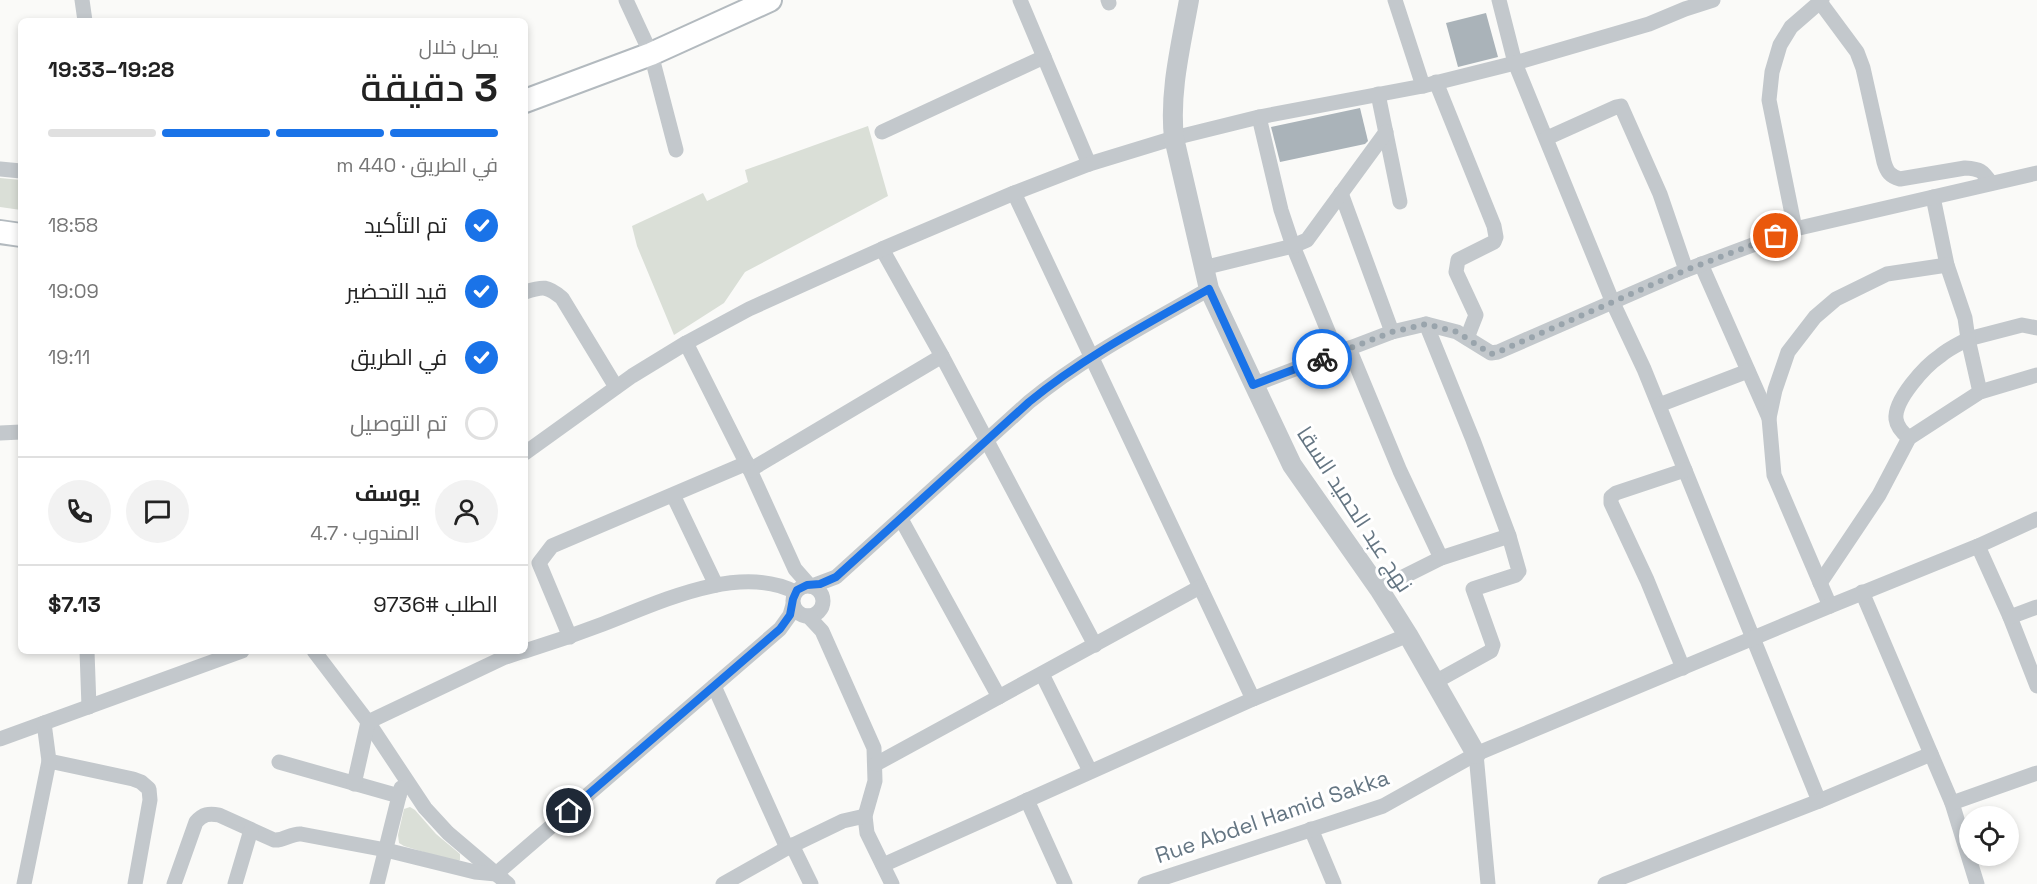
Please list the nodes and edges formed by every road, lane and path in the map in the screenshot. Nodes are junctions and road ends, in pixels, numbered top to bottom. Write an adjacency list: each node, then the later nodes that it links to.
1 (82, 0): 10 (street)
2 (626, 0): 11 (street)
3 (770, 0): 11 (main road)
4 (1020, 0): 12 (street)
5 (1189, 0): 20 (street, نهج عبد الحميد السقا)
6 (1395, 0): 14 (street)
7 (1499, 0): 13 (street)
8 (1713, 0): 13 (street)
9 (1821, 1): 27 (street); 32 (street)
10 (85, 18)
11 (651, 54): 16 (main road); 22 (street)
12 (1044, 57): 18 (street); 23 (street)
13 (1515, 63): 14 (street); 21 (street)
14 (1429, 84): 15 (street); 47 (street)
15 (1378, 94): 17 (street); 19 (street)
16 (528, 101)
17 (1259, 117): 20 (street); 35 (street)
18 (882, 132)
19 (1386, 132): 29 (street); 31 (street)
20 (1174, 138): 23 (street); 39 (street, نهج عبد الحميد السقا)
21 (1547, 138): 40 (street); 43 (street)
22 (676, 150)
23 (1089, 164): 28 (street)
24 (0, 169): 25 (street)
25 (18, 171)
26 (2037, 173): 27 (street)
27 (1991, 183): 30 (street)
28 (1014, 193): 36 (street); 52 (street)
29 (1341, 193): 35 (street); 46 (street)
30 (1933, 197): 32 (street); 38 (street)
31 (1400, 202)
32 (1794, 229): 37 (street)
33 (0, 232): 34 (main road)
34 (18, 234)
35 (1293, 246): 39 (street); 50 (street)
36 (882, 249): 49 (street); 51 (street)
37 (1701, 264): 40 (street); 53 (street)
38 (1947, 265): 48 (street); 59 (street)
39 (1203, 268): 41 (street, نهج عبد الحميد السقا)
40 (1686, 270): 43 (street)
41 (1209, 289): 52 (street); 55 (street, نهج عبد الحميد السقا)
42 (528, 291): 56 (street)
43 (1613, 303): 47 (street); 58 (street)
44 (1426, 324): 46 (street); 47 (street); 70 (street)
45 (2037, 328): 48 (street)
46 (1392, 332): 50 (street)
47 (1467, 338)
48 (1968, 339): 57 (street); 62 (street)
49 (687, 343): 56 (street); 65 (street)
50 (1343, 351): 55 (street); 72 (street)
51 (942, 356): 63 (street); 65 (street)
52 (1091, 356): 63 (street); 76 (street)
53 (1748, 371): 58 (street); 59 (street)
54 (2037, 375): 57 (street)
55 (1253, 385): 77 (street, نهج عبد الحميد السقا)
56 (616, 387): 64 (street)
57 (1980, 392): 62 (street)
58 (1659, 405): 66 (street)
59 (1769, 418): 74 (street)
60 (18, 432): 61 (street)
61 (0, 433)
62 (1910, 438): 74 (street)
63 (986, 441): 68 (street); 88 (street)
64 (528, 451)
65 (748, 467): 67 (street); 78 (street)
66 (1685, 470): 87 (street); 95 (street)
67 (673, 495): 75 (street); 86 (street)
68 (901, 519): 73 (street); 100 (street)
69 (2037, 519): 71 (street, Rue Abdel Hamid Sakka)
70 (1509, 536): 72 (street); 97 (street)
71 (1978, 546): 79 (street, Rue Abdel Hamid Sakka); 83 (street)
72 (1441, 558): 77 (street)
73 (836, 577): 78 (street); 82 (street)
74 (1820, 583): 80 (street)
75 (716, 585): 78 (street); 86 (street)
76 (1200, 587): 88 (street); 101 (street)
77 (1379, 589): 85 (street, نهج عبد الحميد السقا)
78 (801, 592): 82 (street); 82 (street); 84 (street)
79 (1862, 592): 80 (street, Rue Abdel Hamid Sakka); 107 (street)
80 (1830, 606): 87 (street, Rue Abdel Hamid Sakka)
81 (2037, 607): 83 (street)
82 (815, 611): 84 (street); 110 (street)
83 (2010, 617): 94 (street)
84 (780, 629): 98 (street)
85 (1408, 636): 97 (street, نهج عبد الحميد السقا); 101 (street)
86 (570, 637): 89 (street)
87 (1753, 638): 95 (street, Rue Abdel Hamid Sakka); 117 (street)
88 (1095, 645): 96 (street)
89 (528, 650)
90 (87, 654): 102 (street)
91 (230, 654): 102 (street)
92 (316, 654): 103 (street)
93 (515, 654): 103 (street)
94 (2032, 658): 99 (street)
95 (1683, 668): 106 (street, Rue Abdel Hamid Sakka)
96 (1042, 674): 100 (street); 111 (street)
97 (1435, 682): 106 (street, نهج عبد الحميد السقا)
98 (714, 686): 122 (street); 126 (street)
99 (2037, 686)
100 (999, 697): 110 (street)
101 (1253, 699): 111 (street)
102 (89, 707): 104 (street)
103 (368, 722): 113 (street); 114 (street)
104 (44, 723): 105 (street); 108 (street)
105 (0, 739)
106 (1476, 754): 120 (street, Rue Abdel Hamid Sakka); 138 (street)
107 (1931, 754): 117 (street); 118 (street)
108 (49, 761): 127 (street); 128 (street)
109 (279, 762): 114 (street)
110 (876, 764): 119 (street)
111 (1089, 771): 116 (street)
112 (2037, 773): 118 (street)
113 (403, 777): 115 (street); 126 (street)
114 (354, 784): 115 (street)
115 (399, 796): 123 (street)
116 (1027, 800): 124 (street); 135 (street)
117 (1819, 801): 139 (street)
118 (1952, 803): 140 (street)
119 (865, 816): 122 (street); 124 (street)
120 (1311, 829): 136 (street, Rue Abdel Hamid Sakka); 137 (street)
121 (251, 830): 123 (street); 129 (street); 130 (street)
122 (790, 847): 132 (street); 133 (street)
123 (386, 850): 125 (street); 131 (street)
124 (883, 865): 134 (street)
125 (474, 878): 126 (street)
126 (502, 879)
127 (24, 884)
128 (135, 884)
129 (174, 884)
130 (235, 884)
131 (377, 884)
132 (723, 884)
133 (811, 884)
134 (892, 884)
135 (1065, 884)
136 (1146, 884)
137 (1334, 884)
138 (1488, 884)
139 (1605, 884)
140 (1977, 884)

